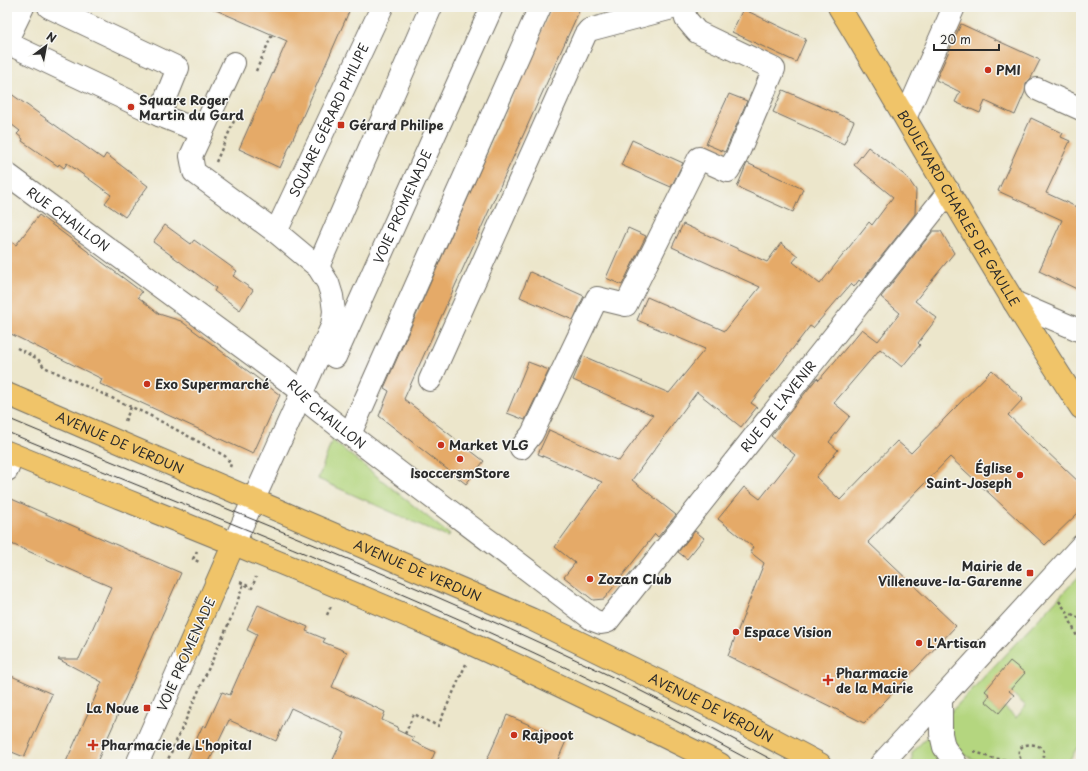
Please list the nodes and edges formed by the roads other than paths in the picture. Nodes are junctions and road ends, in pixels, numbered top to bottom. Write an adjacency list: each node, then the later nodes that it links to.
1 (23, 7): 11 (street)
2 (49, 7): 15 (street)
3 (382, 7): 20 (street, SQUARE GÉRARD PHILIPE)
4 (431, 7): 21 (street)
5 (492, 7): 26 (street, VOIE PROMENADE)
6 (540, 7): 28 (street)
7 (676, 7): 24 (street)
8 (683, 7): 29 (street)
9 (839, 7): 16 (main road, BOULEVARD CHARLES DE GAULLE)
10 (954, 7): 16 (street)
11 (7, 42): 15 (street)
12 (234, 63): 17 (street)
13 (1038, 89): 14 (street)
14 (1081, 109)
15 (159, 115): 17 (street)
16 (906, 116): 19 (main road, BOULEVARD CHARLES DE GAULLE)
17 (202, 132): 20 (street)
18 (7, 174): 26 (street, RUE CHAILLON)
19 (949, 191): 22 (main road, BOULEVARD CHARLES DE GAULLE); 34 (street, RUE DE L'AVENIR)
20 (276, 232): 21 (street)
21 (318, 267): 26 (street)
22 (1014, 302): 23 (street); 27 (main road, BOULEVARD CHARLES DE GAULLE)
23 (1081, 332)
24 (430, 380)
25 (7, 394): 31 (main road, AVENUE DE VERDUN)
26 (308, 400): 28 (street, RUE CHAILLON); 31 (street, VOIE PROMENADE)
27 (1081, 408)
28 (350, 434): 34 (street, RUE CHAILLON)
29 (521, 448)
30 (9, 459): 32 (main road)
31 (254, 500): 32 (street, VOIE PROMENADE); 40 (main road, AVENUE DE VERDUN)
32 (234, 543): 35 (main road, VOIE PROMENADE); 38 (main road)
33 (1081, 546): 36 (street)
34 (607, 622)
35 (186, 653): 39 (street, VOIE PROMENADE)
36 (941, 699): 37 (street); 41 (street)
37 (964, 757)
38 (715, 763)
39 (137, 764)
40 (820, 764)
41 (881, 764)

